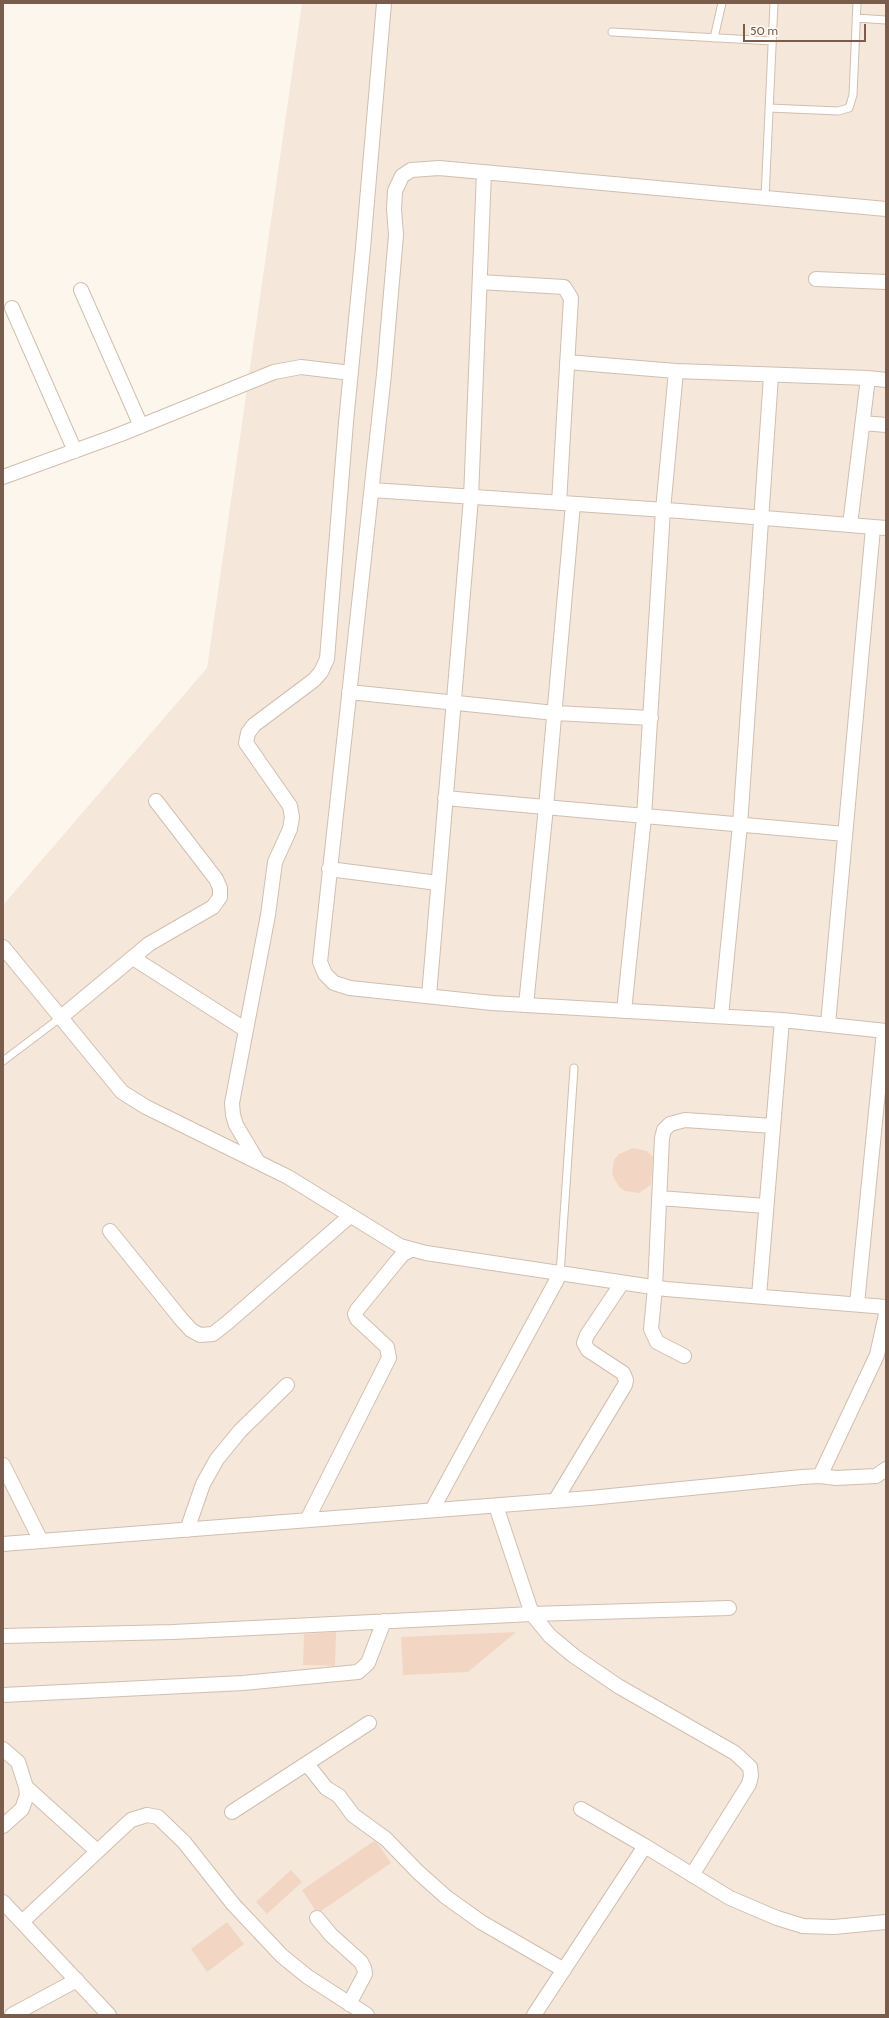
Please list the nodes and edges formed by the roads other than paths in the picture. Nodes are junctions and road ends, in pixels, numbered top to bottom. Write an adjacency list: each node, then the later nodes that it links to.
1 (384, 3): 21 (street)
2 (722, 3): 8 (lane)
3 (774, 3): 9 (lane)
4 (857, 3): 5 (lane)
5 (856, 18): 6 (lane); 10 (lane)
6 (886, 20)
7 (612, 32): 8 (lane)
8 (714, 38): 9 (lane)
9 (772, 41): 10 (lane)
10 (769, 108): 12 (lane)
11 (484, 172): 12 (street); 15 (street); 30 (street)
12 (765, 198): 13 (street)
13 (886, 209)
14 (816, 279): 16 (street)
15 (480, 282): 19 (street); 31 (street)
16 (886, 282)
17 (81, 290): 27 (street)
18 (12, 308): 28 (street)
19 (567, 362): 20 (street); 32 (street)
20 (676, 371): 22 (street); 34 (street)
21 (351, 373): 27 (street); 59 (street)
22 (771, 376): 23 (street); 35 (street)
23 (868, 378): 24 (street); 25 (street)
24 (886, 380)
25 (863, 423): 26 (street); 36 (street)
26 (886, 425)
27 (141, 426): 28 (street)
28 (76, 451): 29 (street)
29 (3, 477)
30 (372, 490): 31 (street); 38 (street)
31 (471, 498): 32 (street); 39 (street)
32 (559, 503): 33 (street)
33 (573, 504): 34 (street); 40 (street)
34 (664, 510): 35 (street); 41 (street)
35 (761, 518): 36 (street); 46 (street)
36 (850, 525): 37 (street)
37 (880, 528): 47 (street)
38 (349, 692): 39 (street); 48 (street)
39 (454, 704): 40 (street); 42 (street)
40 (555, 713): 41 (street); 44 (street)
41 (650, 718): 45 (street)
42 (445, 798): 44 (street); 49 (street)
43 (156, 801): 51 (street)
44 (546, 807): 45 (street); 53 (street)
45 (644, 816): 46 (street); 54 (street)
46 (740, 825): 47 (street); 55 (street)
47 (845, 834): 58 (street)
48 (329, 869): 49 (street); 52 (street)
49 (438, 884): 52 (street)
50 (3, 947): 56 (street)
51 (132, 958): 56 (street); 59 (street)
52 (429, 996): 53 (street)
53 (526, 1005): 54 (street)
54 (624, 1010): 55 (street)
55 (720, 1016): 57 (street)
56 (60, 1018): 61 (lane); 65 (street)
57 (782, 1020): 58 (street); 63 (street)
58 (828, 1024): 60 (street)
59 (246, 1030): 65 (street)
60 (885, 1031): 64 (street)
61 (3, 1061)
62 (574, 1068): 71 (lane)
63 (773, 1126): 66 (street); 67 (street)
64 (880, 1127): 75 (street)
65 (258, 1162): 68 (street)
66 (659, 1198): 67 (street); 73 (street)
67 (766, 1206): 74 (street)
68 (350, 1216): 69 (street); 70 (street)
69 (110, 1231)
70 (410, 1250): 71 (street); 86 (street)
71 (560, 1274): 72 (street); 85 (street)
72 (622, 1283): 73 (street); 83 (street)
73 (655, 1288): 74 (street); 78 (street)
74 (759, 1296): 75 (street)
75 (857, 1304): 76 (street)
76 (886, 1307)
77 (886, 1314): 82 (street)
78 (684, 1356)
79 (287, 1385): 87 (street)
80 (3, 1465): 88 (street)
81 (886, 1469): 82 (street)
82 (820, 1476): 83 (street)
83 (555, 1501): 84 (street)
84 (496, 1506): 85 (street); 91 (street)
85 (432, 1510): 86 (street)
86 (307, 1520): 87 (street)
87 (187, 1530): 88 (street)
88 (41, 1541): 89 (street)
89 (3, 1544)
90 (729, 1608): 91 (street)
91 (532, 1614): 92 (street); 104 (street)
92 (384, 1621): 93 (street); 94 (street)
93 (3, 1636)
94 (3, 1695)
95 (369, 1723): 97 (street)
96 (3, 1749): 98 (street)
97 (307, 1764): 100 (street); 109 (street)
98 (26, 1787): 101 (street); 103 (street)
99 (581, 1809): 102 (street)
100 (232, 1812)
101 (3, 1826)
102 (645, 1846): 104 (street); 109 (street)
103 (98, 1851): 107 (street); 111 (street)
104 (692, 1875): 108 (street)
105 (3, 1902): 107 (street)
106 (317, 1918): 111 (street)
107 (22, 1922): 110 (street)
108 (886, 1922)
109 (564, 1970): 115 (street)
110 (77, 1980): 112 (street); 113 (street)
111 (349, 2004): 114 (street)
112 (12, 2015)
113 (109, 2015)
114 (367, 2015)
115 (534, 2015)

